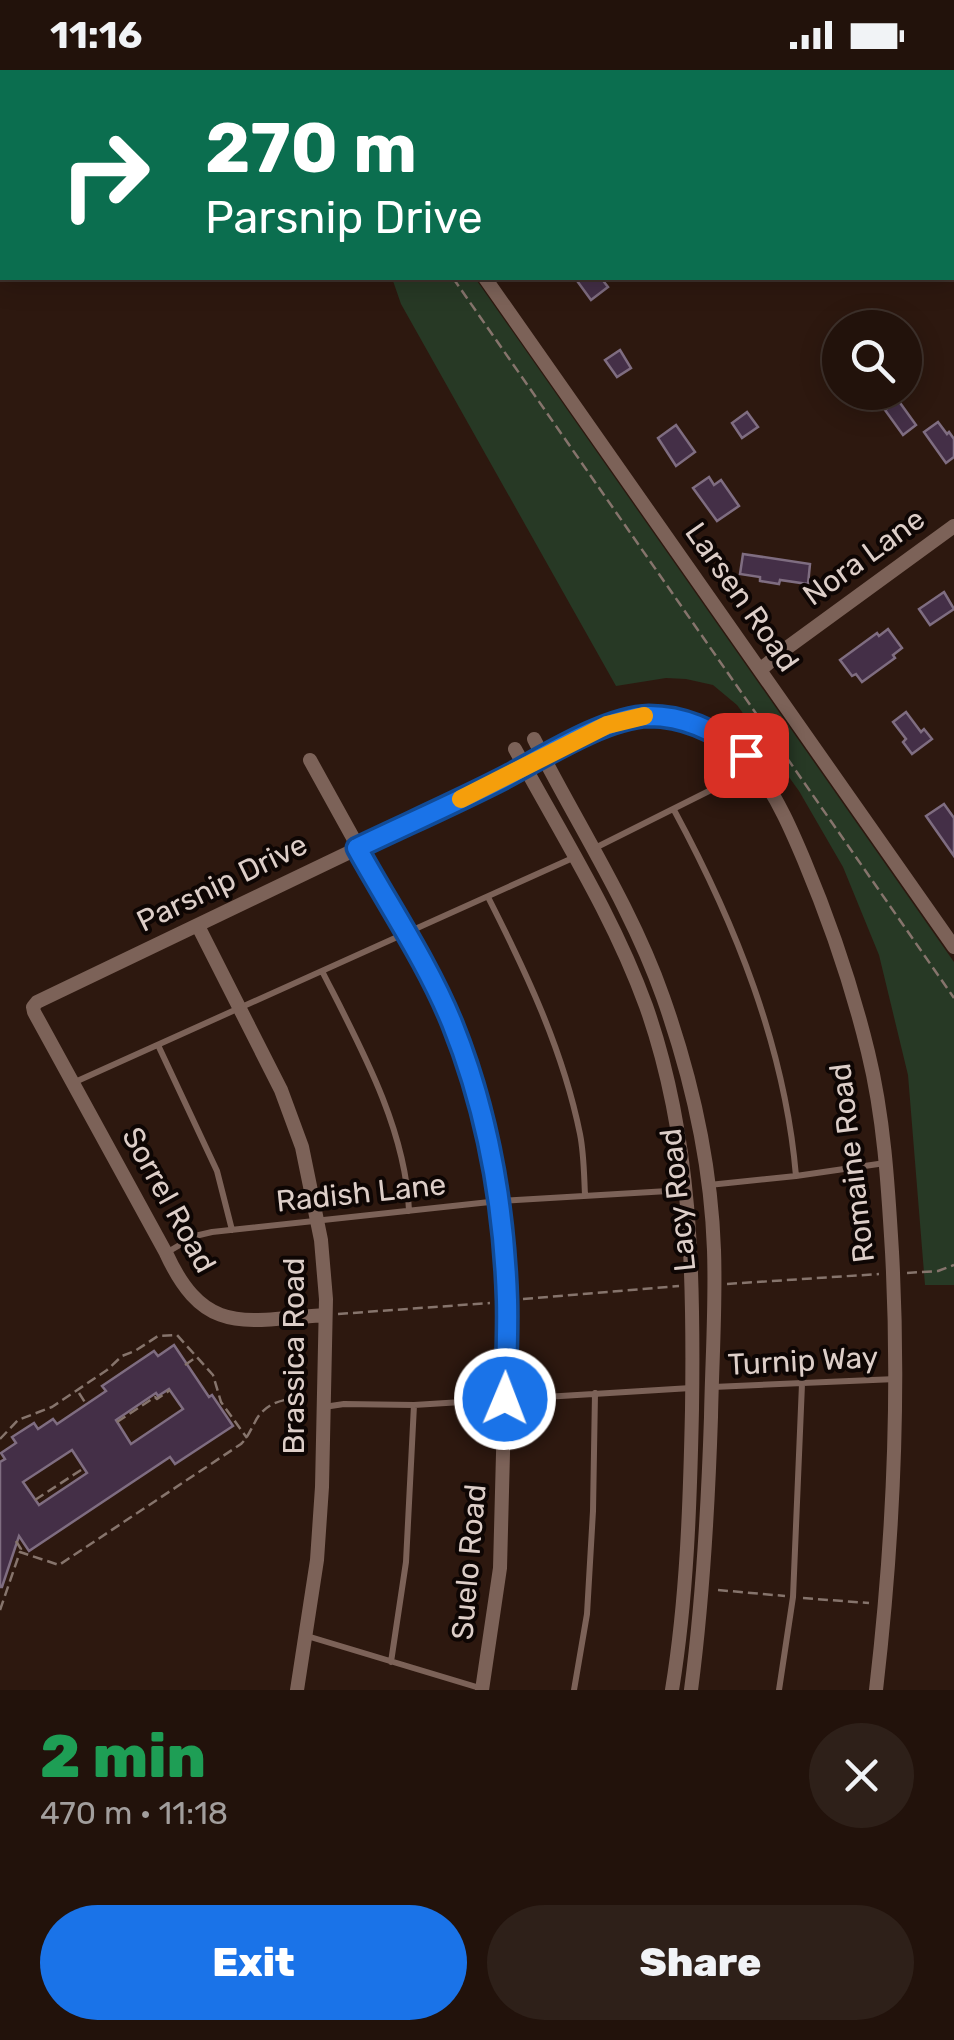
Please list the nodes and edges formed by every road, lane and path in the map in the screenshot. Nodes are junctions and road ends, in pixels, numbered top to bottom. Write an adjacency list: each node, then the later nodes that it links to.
1 (455, 280): 20 (path)
2 (486, 280): 4 (street, Larsen Road)
3 (954, 526): 4 (street, Nora Lane)
4 (760, 670): 18 (street, Larsen Road)
5 (534, 739): 8 (street, Lacy Road)
6 (515, 749): 10 (street, Lacy Road)
7 (746, 755): 8 (street, Romaine Road); 11 (lane); 25 (street, Romaine Road)
8 (543, 757): 10 (street, Parsnip Drive); 13 (street, Lacy Road)
9 (310, 760): 12 (street, Suelo Road)
10 (525, 767): 12 (street, Parsnip Drive); 14 (street, Lacy Road)
11 (674, 810): 13 (lane); 26 (lane)
12 (357, 848): 16 (street, Parsnip Drive); 17 (street, Suelo Road)
13 (594, 849): 27 (street, Lacy Road)
14 (576, 857): 15 (lane); 28 (street, Lacy Road)
15 (488, 896): 17 (lane); 29 (lane)
16 (198, 926): 21 (street, Parsnip Drive); 22 (street, Brassica Road)
17 (406, 933): 19 (lane); 30 (street, Suelo Road)
18 (954, 947)
19 (322, 971): 22 (lane); 31 (lane)
20 (954, 998)
21 (33, 1006): 24 (street, Sorrel Road)
22 (240, 1008): 23 (lane); 32 (street, Brassica Road)
23 (158, 1045): 24 (lane); 33 (lane)
24 (72, 1083): 34 (street, Sorrel Road)
25 (886, 1163): 26 (lane); 46 (street, Romaine Road)
26 (796, 1176): 27 (lane)
27 (708, 1185): 48 (street, Lacy Road)
28 (686, 1190): 29 (lane, Radish Lane); 49 (street, Lacy Road)
29 (585, 1195): 30 (lane, Radish Lane)
30 (499, 1202): 31 (lane, Radish Lane); 56 (street, Suelo Road)
31 (410, 1210): 32 (lane, Radish Lane)
32 (318, 1220): 33 (lane, Radish Lane); 43 (street, Brassica Road)
33 (232, 1230): 34 (lane, Radish Lane)
34 (166, 1253): 43 (street, Sorrel Road)
35 (954, 1265): 36 (path)
36 (906, 1273)
37 (875, 1274): 38 (path)
38 (728, 1284)
39 (677, 1286): 40 (path)
40 (526, 1299)
41 (491, 1302): 42 (path)
42 (343, 1314)
43 (325, 1315): 59 (street, Brassica Road)
44 (195, 1358): 45 (path); 50 (path); 52 (path)
45 (185, 1365)
46 (897, 1379): 47 (lane, Turnip Way); 80 (street, Romaine Road)
47 (802, 1384): 48 (lane, Turnip Way); 79 (lane)
48 (712, 1387): 78 (street, Lacy Road)
49 (692, 1388): 53 (lane, Turnip Way); 77 (street, Lacy Road)
50 (77, 1390): 57 (path); 62 (path)
51 (170, 1390): 60 (path)
52 (217, 1390): 54 (path); 61 (path)
53 (595, 1393): 56 (lane, Turnip Way); 76 (lane)
54 (208, 1396)
55 (306, 1398): 61 (path)
56 (505, 1399): 58 (lane, Turnip Way); 75 (street, Suelo Road)
57 (86, 1404)
58 (414, 1405): 59 (lane, Turnip Way); 73 (lane)
59 (322, 1407): 72 (street, Brassica Road)
60 (117, 1422)
61 (247, 1438): 66 (path)
62 (0, 1440)
63 (84, 1468): 64 (path)
64 (36, 1500)
65 (16, 1541): 66 (path)
66 (20, 1552): 71 (path)
67 (719, 1590): 68 (path)
68 (786, 1596)
69 (799, 1597): 70 (path)
70 (871, 1604)
71 (0, 1610)
72 (307, 1636): 73 (lane); 74 (street, Brassica Road)
73 (391, 1662): 75 (lane)
74 (297, 1690)
75 (483, 1690)
76 (574, 1690)
77 (672, 1690)
78 (691, 1690)
79 (779, 1690)
80 (876, 1690)

